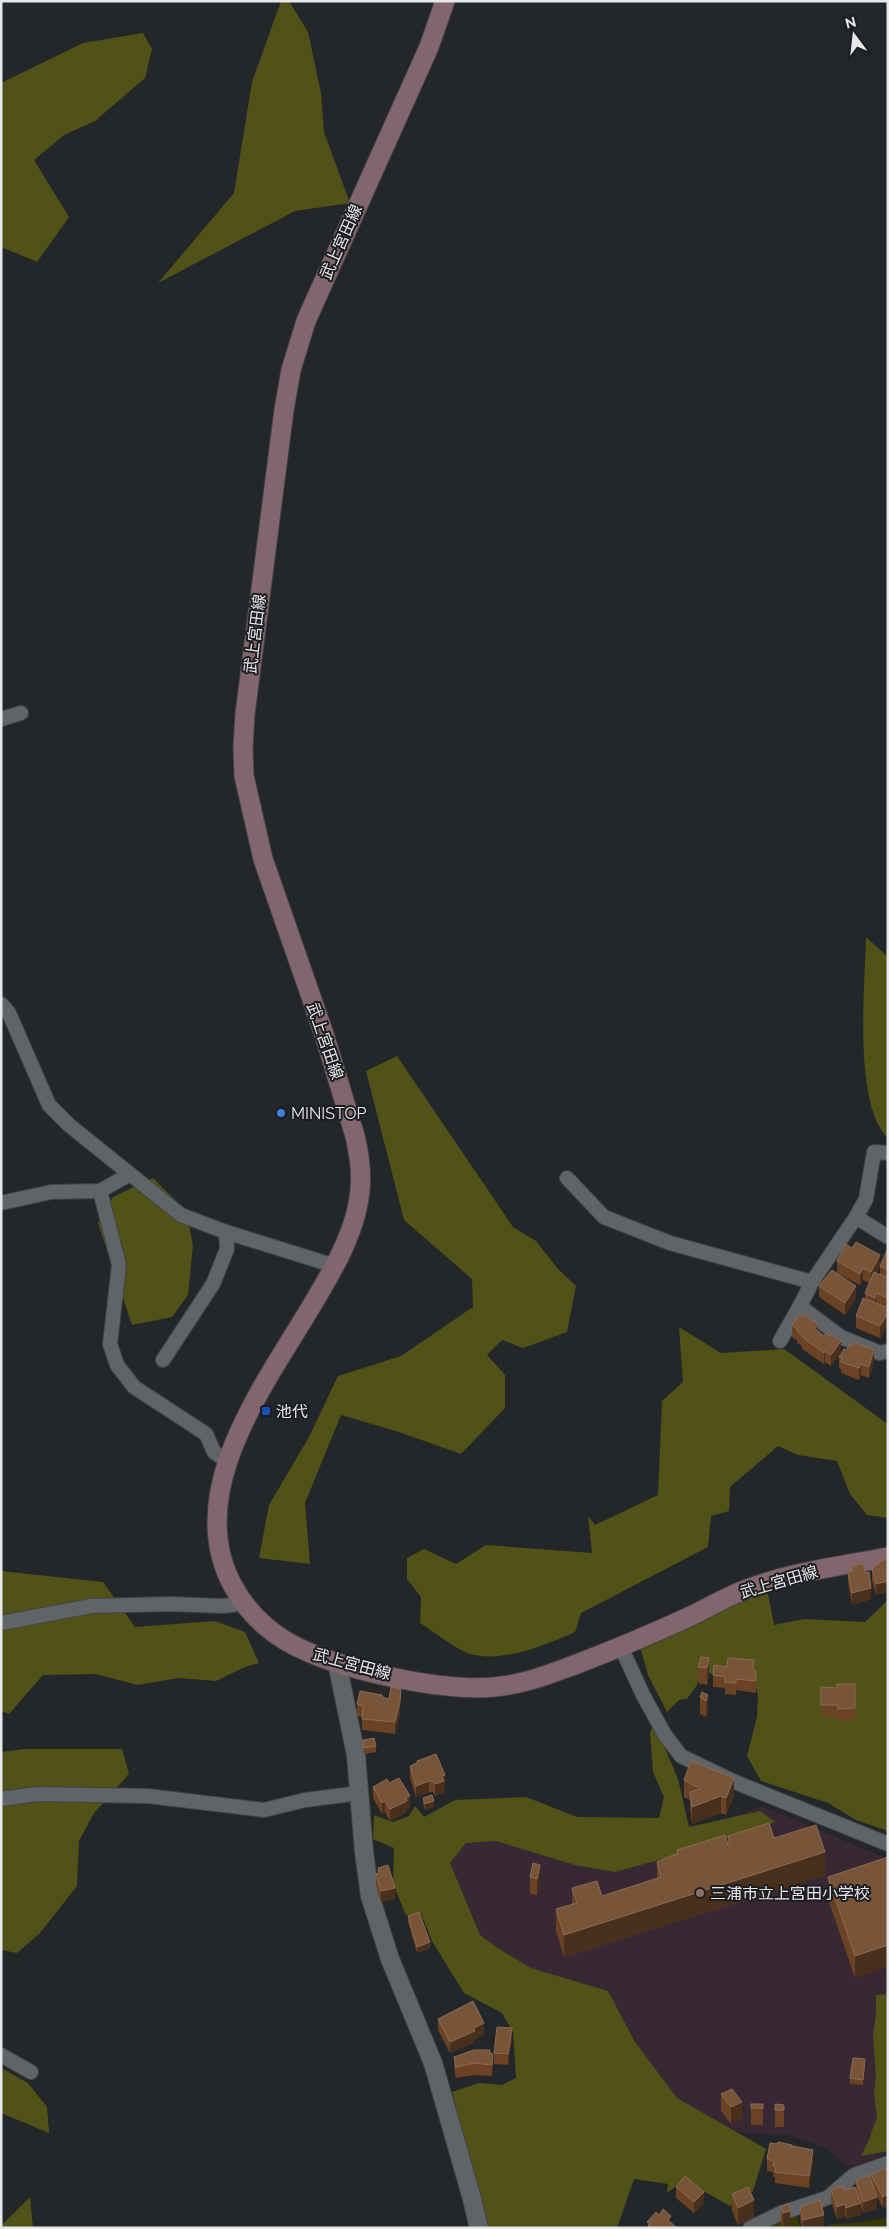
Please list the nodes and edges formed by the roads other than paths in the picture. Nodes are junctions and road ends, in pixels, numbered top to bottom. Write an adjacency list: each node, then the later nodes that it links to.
1 (444, 1): 13 (main road, 武上宮田線)
2 (20, 713): 3 (street)
3 (1, 719)
4 (1, 1004): 6 (street)
5 (888, 1153): 10 (street)
6 (130, 1174): 8 (street); 11 (street)
7 (567, 1178): 14 (street)
8 (100, 1191): 9 (street); 19 (street)
9 (1, 1203)
10 (856, 1217): 12 (street); 14 (street)
11 (226, 1232): 13 (street); 18 (street)
12 (888, 1237)
13 (335, 1266): 19 (main road, 武上宮田線)
14 (812, 1282): 15 (street)
15 (801, 1304): 16 (street); 17 (street)
16 (780, 1341)
17 (888, 1350)
18 (163, 1360)
19 (227, 1460): 21 (main road, 武上宮田線)
20 (888, 1557): 23 (main road, 武上宮田線)
21 (241, 1600): 22 (street); 24 (main road, 武上宮田線)
22 (1, 1623)
23 (622, 1647): 24 (main road, 武上宮田線); 27 (street)
24 (337, 1663): 25 (street)
25 (360, 1793): 26 (street); 31 (street)
26 (1, 1798)
27 (888, 1844)
28 (1, 2055): 29 (street)
29 (31, 2072)
30 (888, 2163): 32 (street)
31 (479, 2228)
32 (750, 2228)

